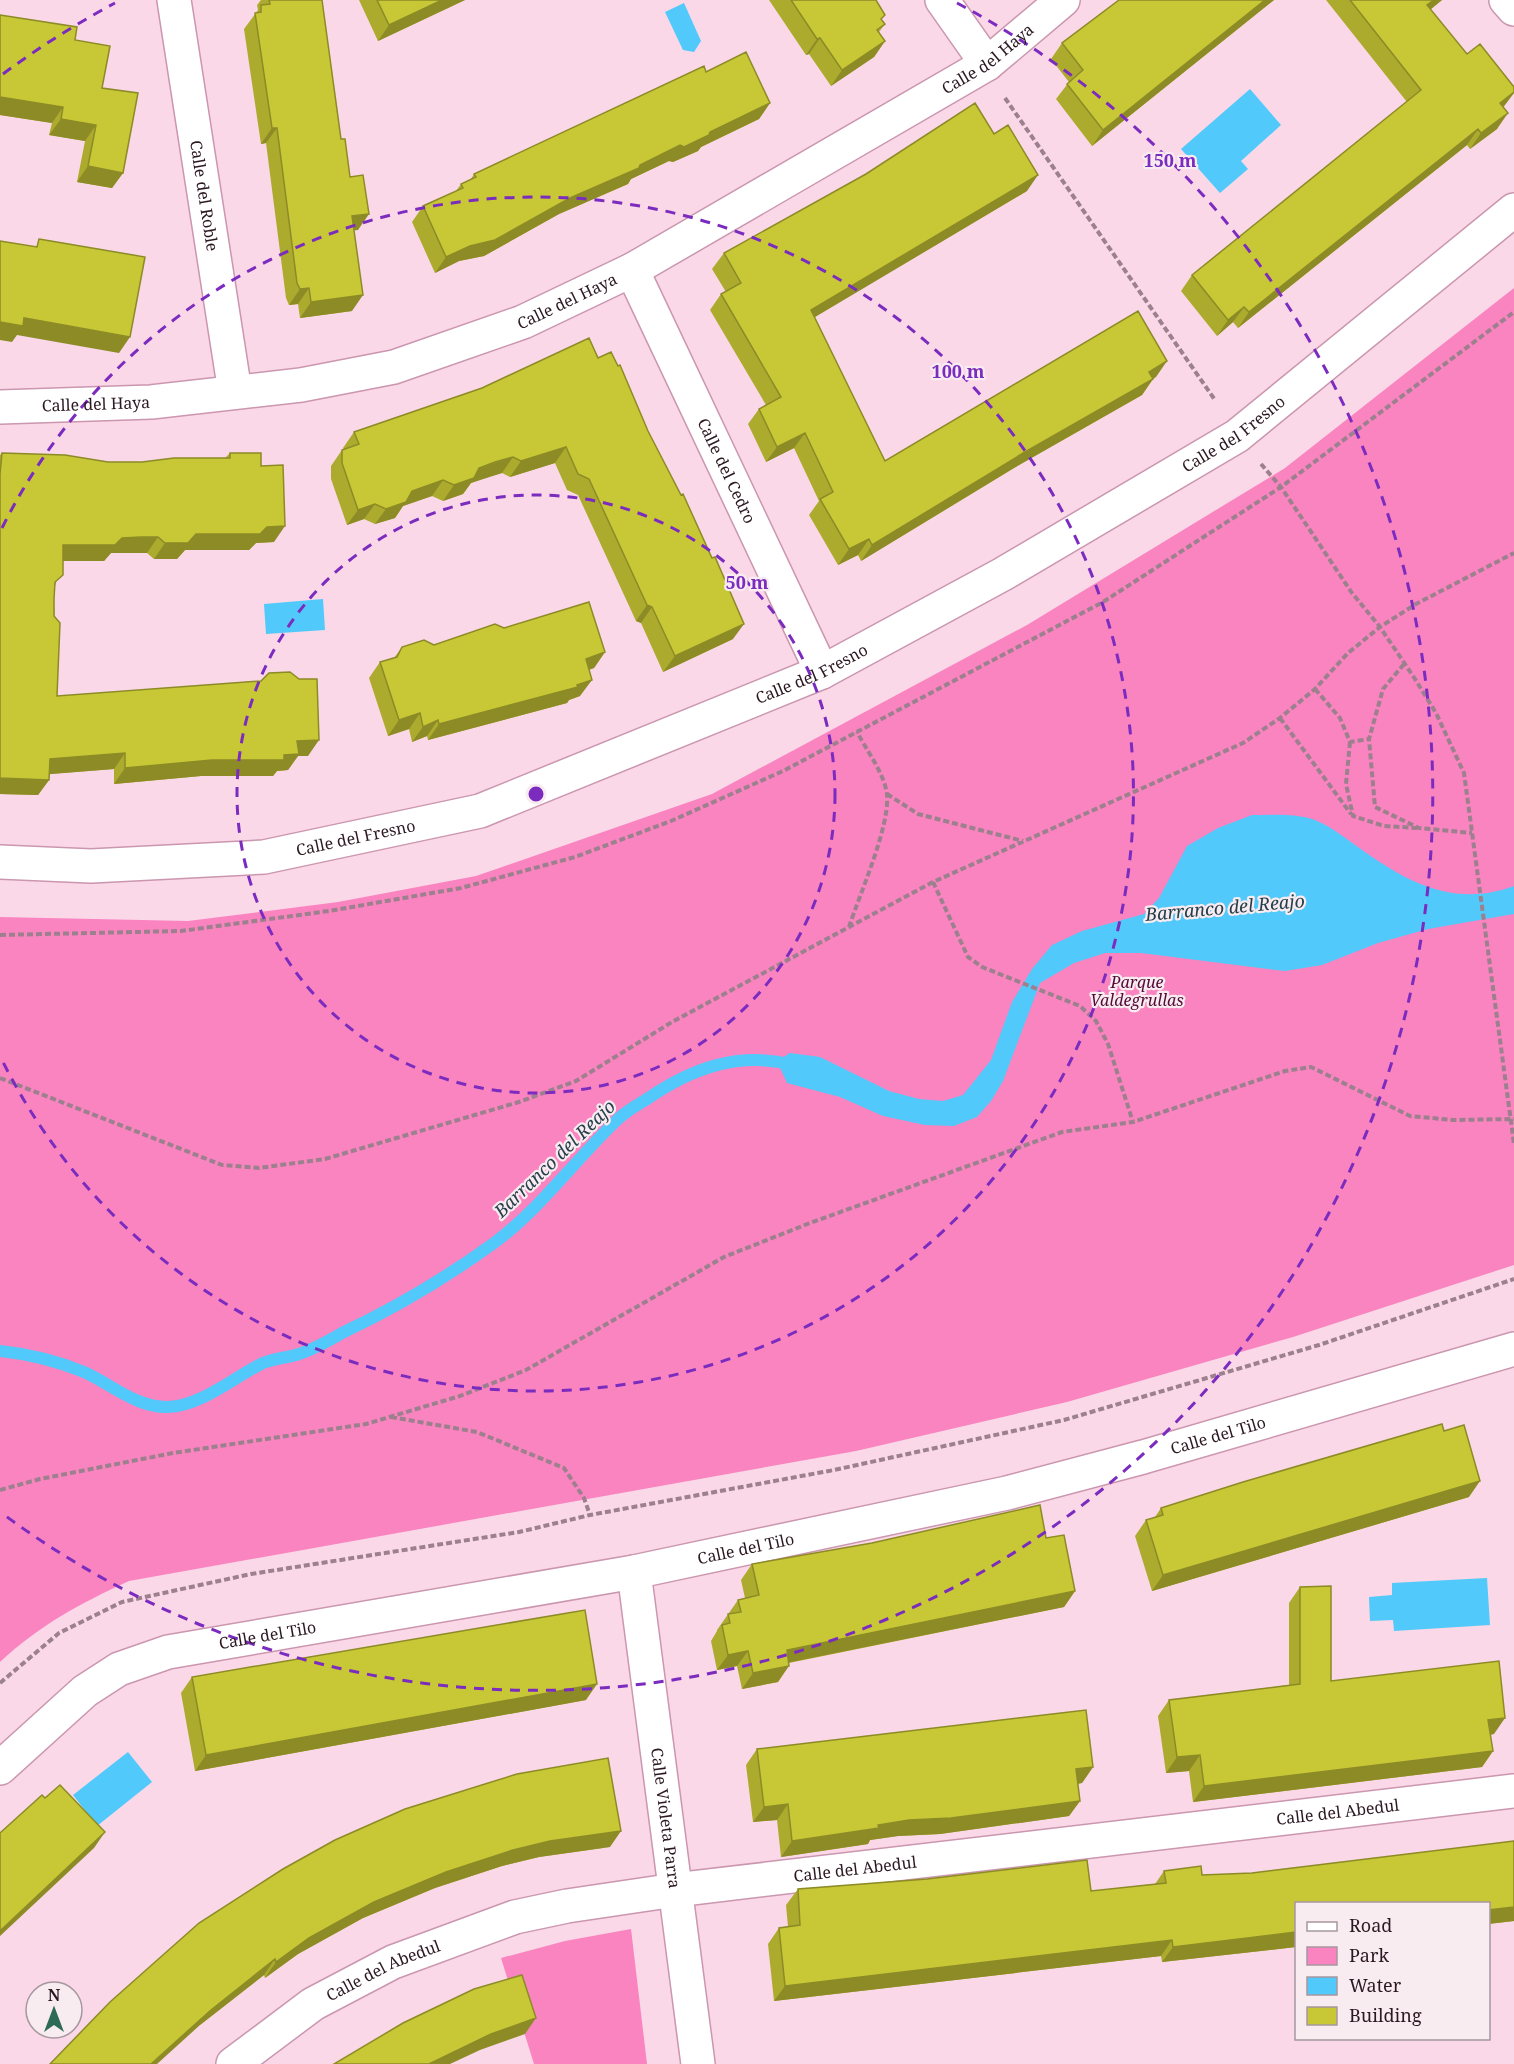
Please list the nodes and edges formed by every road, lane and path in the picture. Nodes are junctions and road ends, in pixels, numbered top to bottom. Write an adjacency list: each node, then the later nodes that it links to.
1 (174, 0): 10 (street, Calle del Roble)
2 (942, 0): 6 (street)
3 (1063, 0): 6 (street, Calle del Haya)
4 (1506, 0): 5 (street)
5 (1514, 9)
6 (987, 64): 9 (street, Calle del Haya)
7 (1002, 93): 11 (path)
8 (1514, 210): 13 (street, Calle del Fresno)
9 (632, 270): 10 (street, Calle del Haya); 17 (street, Calle del Cedro)
10 (235, 392): 12 (street, Calle del Haya)
11 (1215, 400)
12 (0, 407)
13 (1237, 436): 15 (path); 17 (street, Calle del Fresno)
14 (1514, 553): 15 (path)
15 (1380, 627): 16 (path); 18 (path)
16 (1404, 664): 21 (path); 26 (path)
17 (822, 672): 28 (street, Calle del Fresno)
18 (1315, 689): 19 (path); 22 (path)
19 (1280, 718): 24 (path); 27 (path)
20 (857, 732): 23 (path)
21 (1369, 739): 22 (path); 25 (path)
22 (1350, 742): 24 (path)
23 (887, 794): 27 (path); 30 (path)
24 (1353, 816): 25 (path)
25 (1419, 828): 26 (path)
26 (1472, 833): 32 (path)
27 (1023, 841): 29 (path)
28 (0, 862)
29 (933, 882): 30 (path); 33 (path)
30 (849, 927): 31 (path)
31 (0, 1078)
32 (1513, 1120): 33 (path); 34 (path)
33 (1133, 1122): 37 (path)
34 (1514, 1144)
35 (1514, 1279): 39 (path)
36 (1514, 1349): 40 (street, Calle del Tilo)
37 (390, 1417): 38 (path); 39 (path)
38 (0, 1490)
39 (590, 1515): 41 (path)
40 (634, 1572): 42 (street, Calle del Tilo); 44 (street, Calle Violeta Parra)
41 (0, 1683)
42 (0, 1768)
43 (1514, 1791): 44 (street, Calle del Abedul)
44 (675, 1890): 45 (street, Calle del Abedul); 46 (street, Calle Violeta Parra)
45 (234, 2064)
46 (698, 2064)

